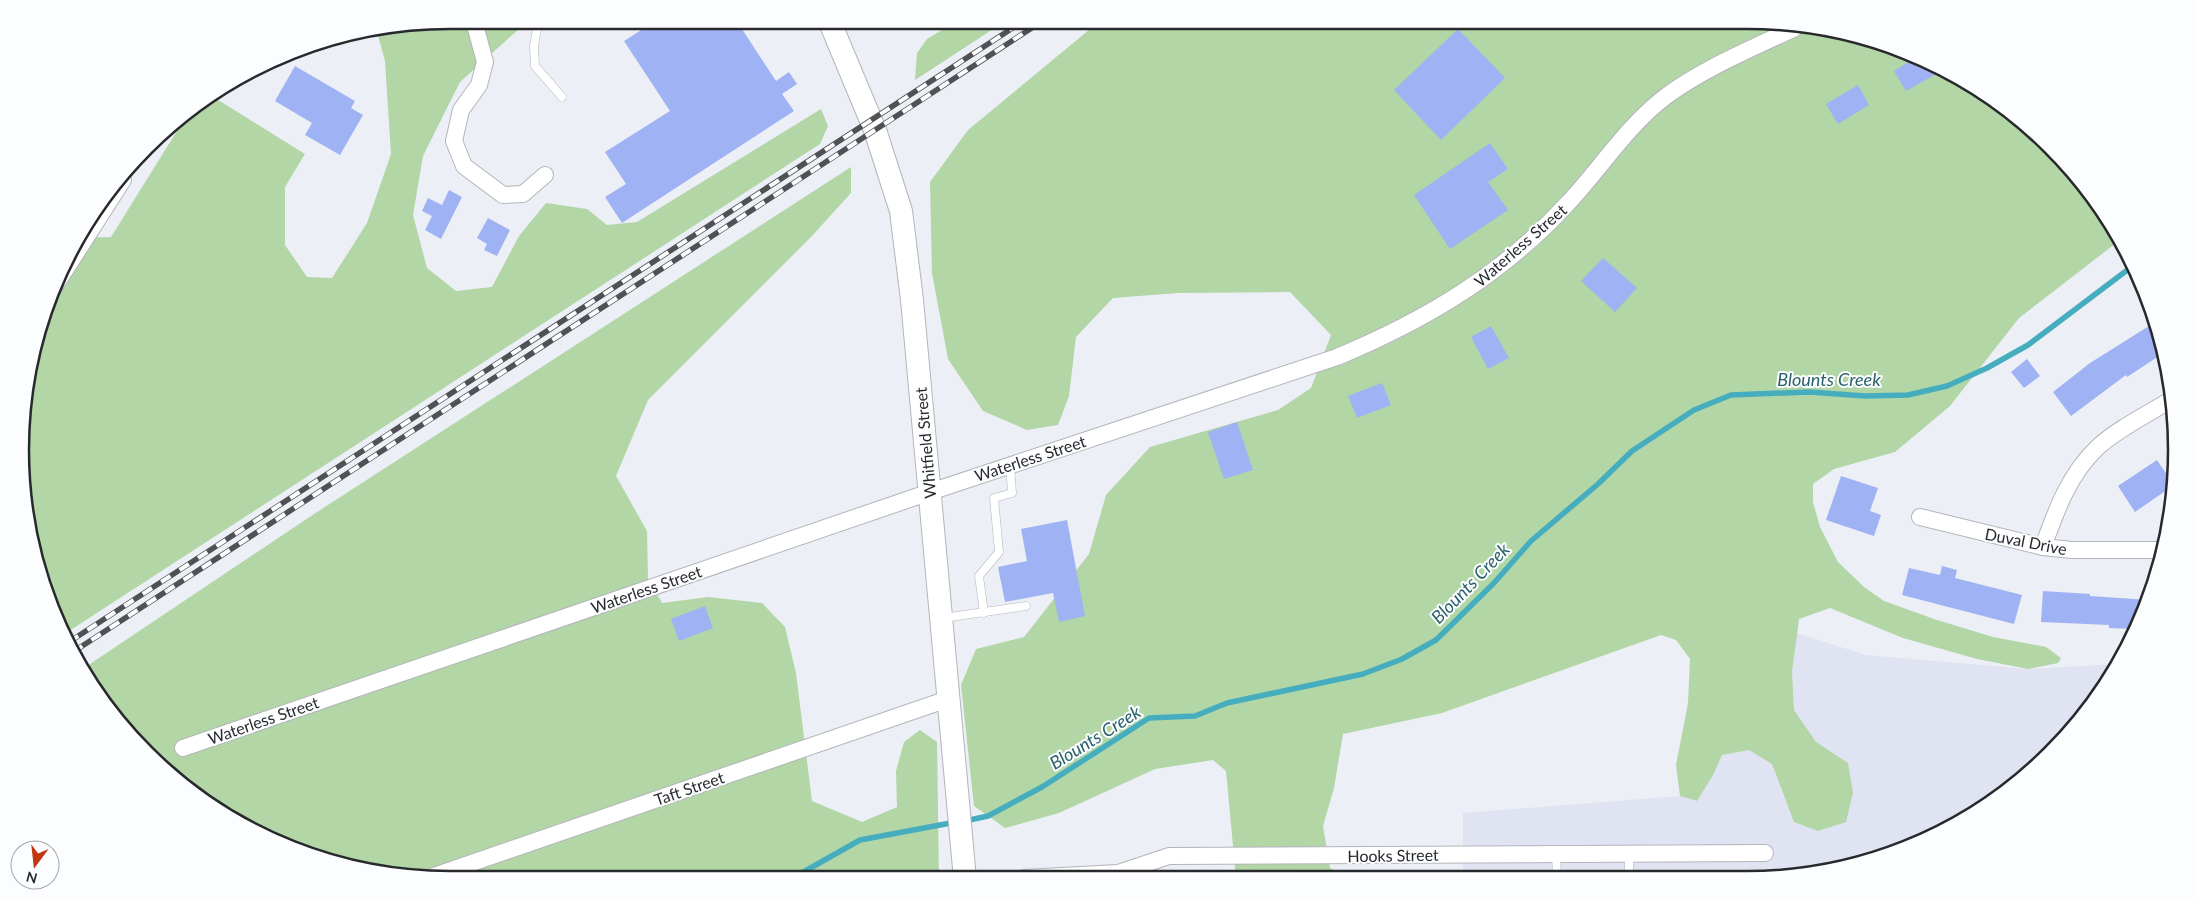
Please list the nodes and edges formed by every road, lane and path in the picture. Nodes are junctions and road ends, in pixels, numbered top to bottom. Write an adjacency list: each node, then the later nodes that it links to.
1 (473, 29): 6 (street)
2 (538, 29): 5 (lane)
3 (833, 29): 9 (main road, Whitfield Street)
4 (1789, 31): 8 (street, Waterless Street)
5 (562, 97)
6 (545, 175)
7 (2166, 403): 11 (street)
8 (1010, 465): 9 (street, Waterless Street); 14 (lane)
9 (930, 492): 15 (main road, Whitfield Street); 17 (street, Waterless Street)
10 (1920, 517): 11 (street, Duval Drive)
11 (2043, 547): 12 (street, Duval Drive)
12 (2156, 550)
13 (1026, 606): 14 (lane)
14 (984, 612): 15 (lane)
15 (941, 619): 16 (main road, Whitfield Street)
16 (948, 699): 21 (street, Taft Street); 22 (main road, Whitfield Street)
17 (183, 748)
18 (1629, 853): 19 (street, Hooks Street); 20 (street, Hooks Street); 25 (lane)
19 (1765, 853)
20 (1556, 854): 23 (street, Hooks Street); 24 (lane)
21 (449, 871)
22 (964, 871)
23 (1124, 871)
24 (1557, 871)
25 (1629, 871)

